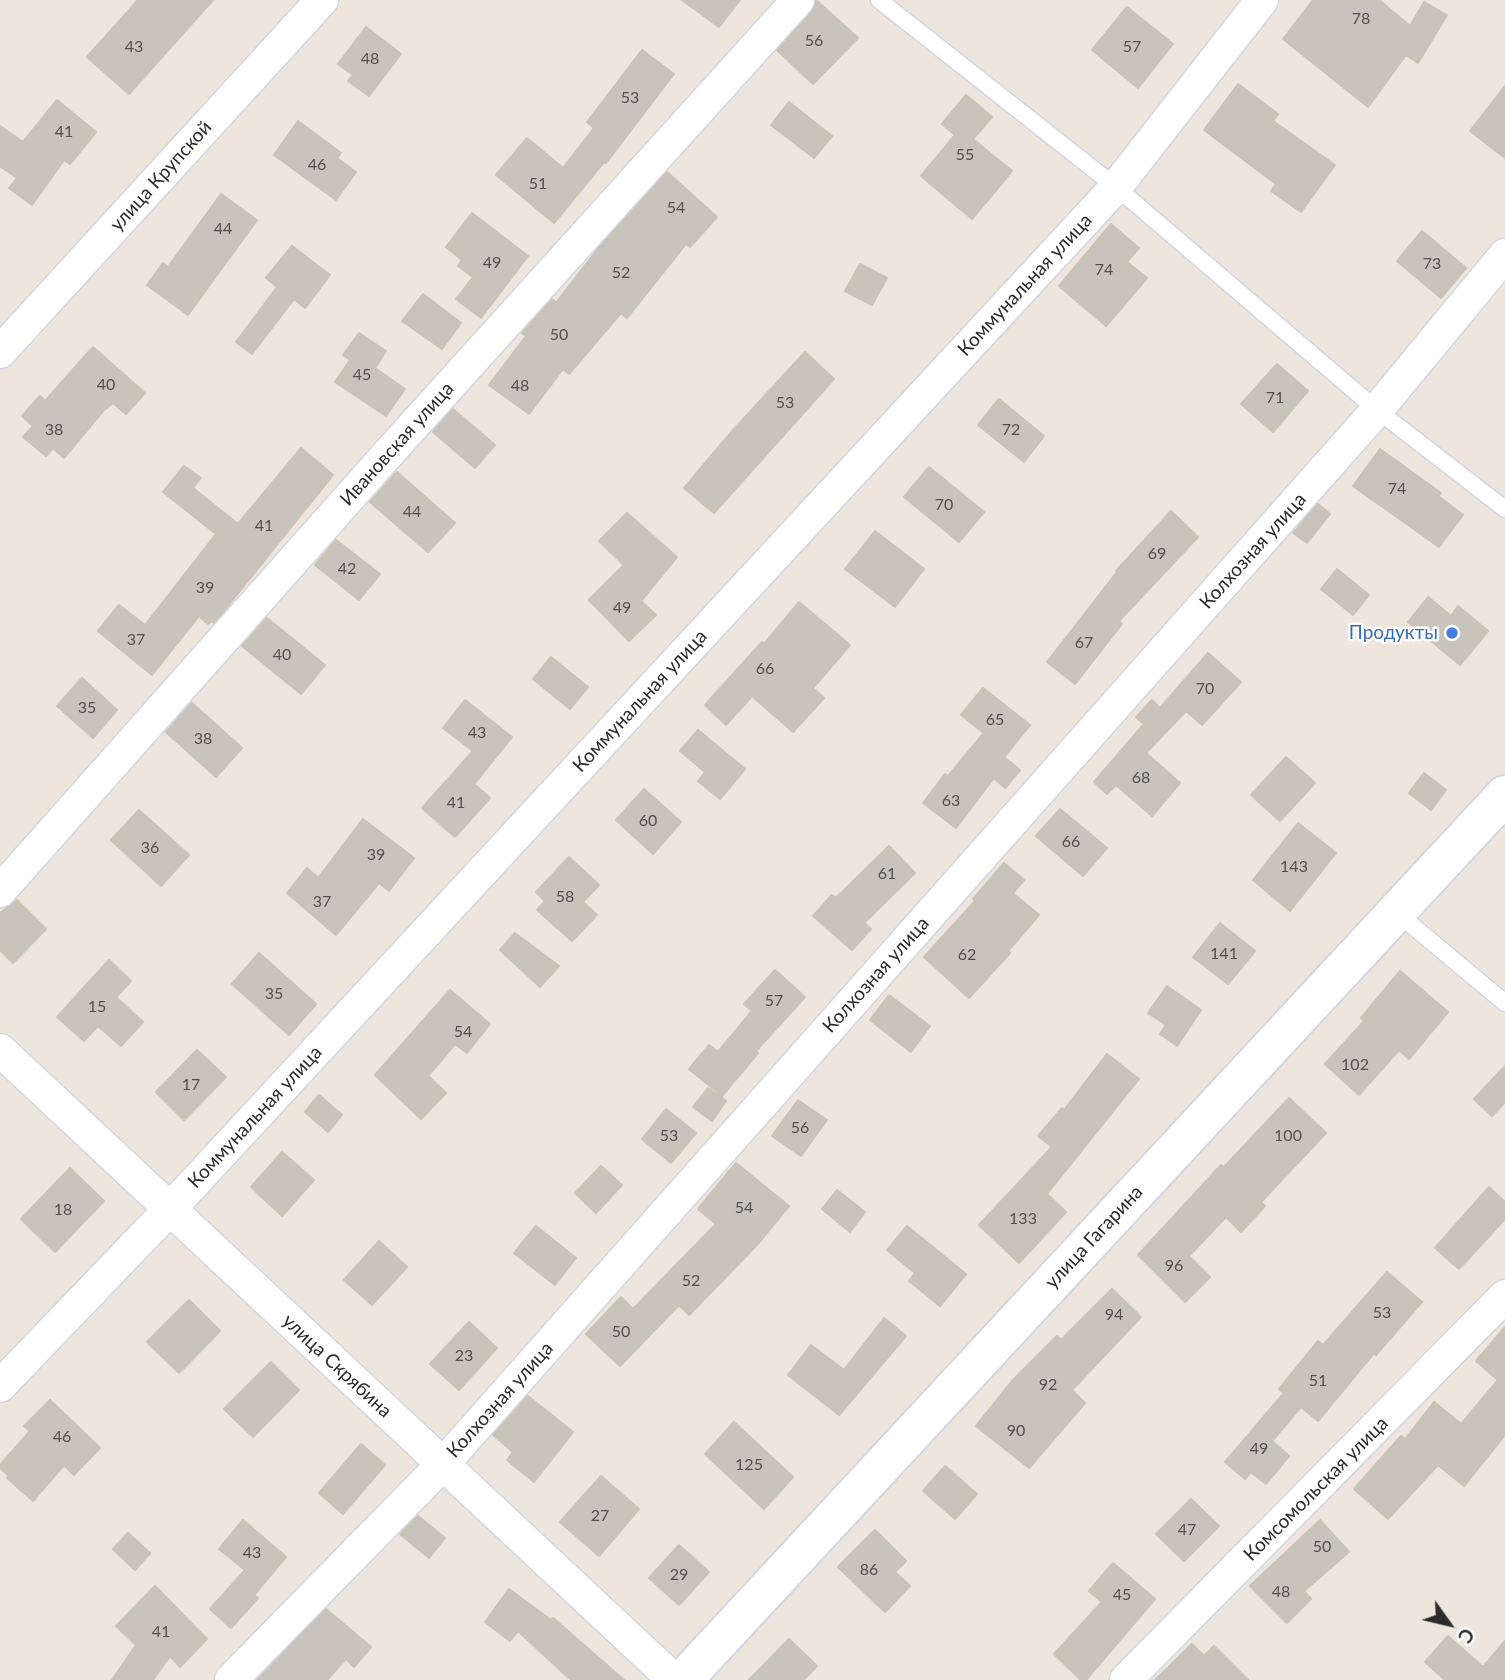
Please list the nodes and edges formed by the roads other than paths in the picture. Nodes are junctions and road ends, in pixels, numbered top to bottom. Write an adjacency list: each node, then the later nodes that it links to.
1 (322, 0): 7 (street, улица Крупской)
2 (798, 0): 11 (street, Ивановская улица)
3 (879, 0): 5 (lane)
4 (1262, 0): 5 (street, Коммунальная улица)
5 (1116, 187): 8 (lane); 15 (street, Коммунальная улица)
6 (1505, 255): 8 (street, Колхозная улица)
7 (0, 352)
8 (1377, 410): 9 (lane); 18 (street, Колхозная улица)
9 (1505, 509)
10 (1505, 795): 12 (main road, улица Гагарина)
11 (0, 891)
12 (1396, 912): 13 (lane); 21 (main road, улица Гагарина)
13 (1505, 1003)
14 (0, 1050): 15 (street, улица Скрябина)
15 (169, 1210): 17 (street, Коммунальная улица); 18 (street, улица Скрябина)
16 (1505, 1296): 22 (street, Комсомольская улица)
17 (0, 1386)
18 (443, 1464): 19 (street, Колхозная улица); 20 (street, улица Скрябина)
19 (231, 1680)
20 (674, 1680)
21 (683, 1680)
22 (1126, 1680)

